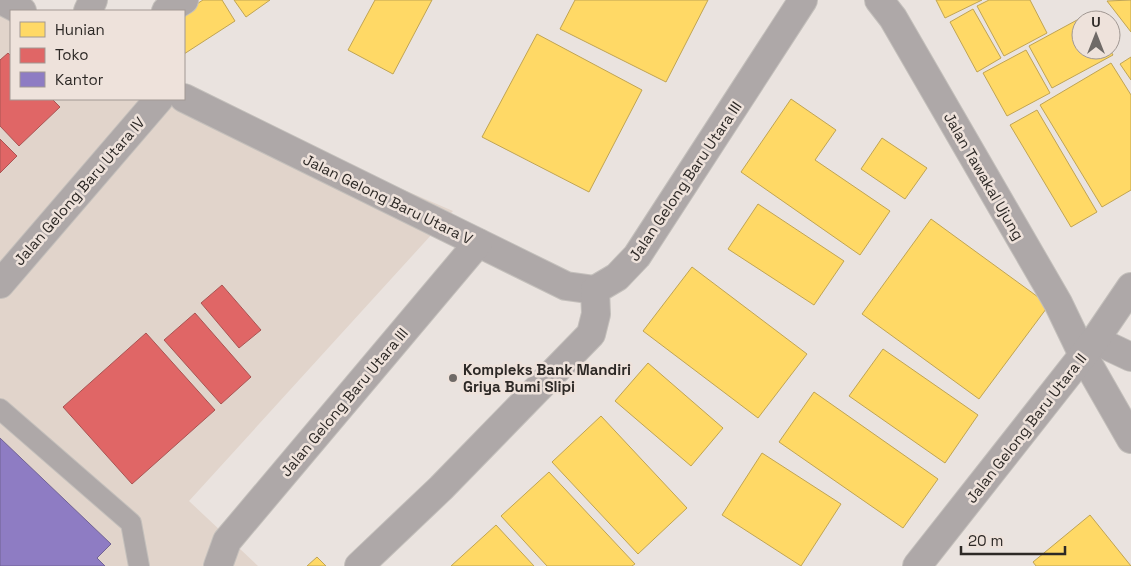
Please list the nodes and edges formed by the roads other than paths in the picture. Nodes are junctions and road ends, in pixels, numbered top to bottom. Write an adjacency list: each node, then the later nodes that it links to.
1 (1, 0): 5 (street)
2 (184, 0): 6 (street)
3 (803, 0): 12 (street, Jalan Gelong Baru Utara III)
4 (879, 0): 13 (street, Jalan Tawakal Ujung)
5 (20, 10)
6 (168, 10)
7 (185, 98): 9 (street, Jalan Gelong Baru Utara V)
8 (158, 100): 10 (street, Jalan Gelong Baru Utara IV)
9 (478, 244): 12 (street, Jalan Gelong Baru Utara V); 18 (street, Jalan Gelong Baru Utara III)
10 (0, 284)
11 (1131, 287): 13 (street, Jalan Gelong Baru Utara II)
12 (595, 290): 19 (street)
13 (1090, 347): 14 (street); 16 (street, Jalan Tawakal Ujung); 20 (street, Jalan Gelong Baru Utara II)
14 (1131, 357)
15 (0, 410): 17 (lane)
16 (1131, 439)
17 (139, 566)
18 (218, 566)
19 (359, 566)
20 (918, 566)

